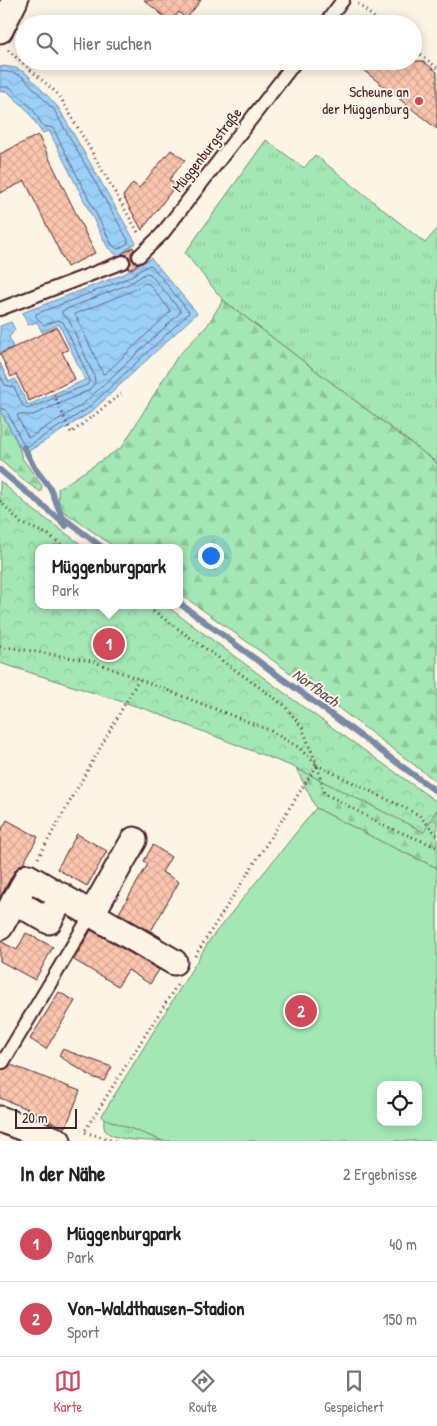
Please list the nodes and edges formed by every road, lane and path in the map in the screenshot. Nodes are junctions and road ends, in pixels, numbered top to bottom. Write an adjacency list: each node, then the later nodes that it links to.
1 (15, 0): 6 (street)
2 (343, 0): 4 (lane)
3 (353, 0): 5 (path)
4 (332, 15)
5 (371, 15)
6 (1, 38): 7 (path)
7 (15, 52)
8 (422, 56): 9 (path)
9 (437, 68)
10 (34, 70): 12 (path)
11 (289, 70): 12 (lane, Müggenburgstraße)
12 (143, 253)
13 (123, 262): 14 (lane)
14 (0, 309)
15 (52, 390): 16 (path)
16 (121, 394)
17 (0, 501): 18 (path)
18 (61, 544)
19 (151, 609): 22 (path)
20 (0, 646): 21 (path)
21 (139, 679): 22 (path); 26 (path)
22 (317, 765): 23 (path); 25 (path)
23 (437, 834)
24 (134, 840): 29 (street)
25 (437, 847)
26 (28, 876): 27 (street); 28 (street)
27 (62, 896): 28 (street); 29 (street)
28 (14, 901): 30 (street)
29 (92, 913): 31 (street); 32 (lane)
30 (0, 927)
31 (174, 962)
32 (3, 1062)
33 (0, 1119): 34 (street)
34 (24, 1135): 35 (street)
35 (58, 1141)

